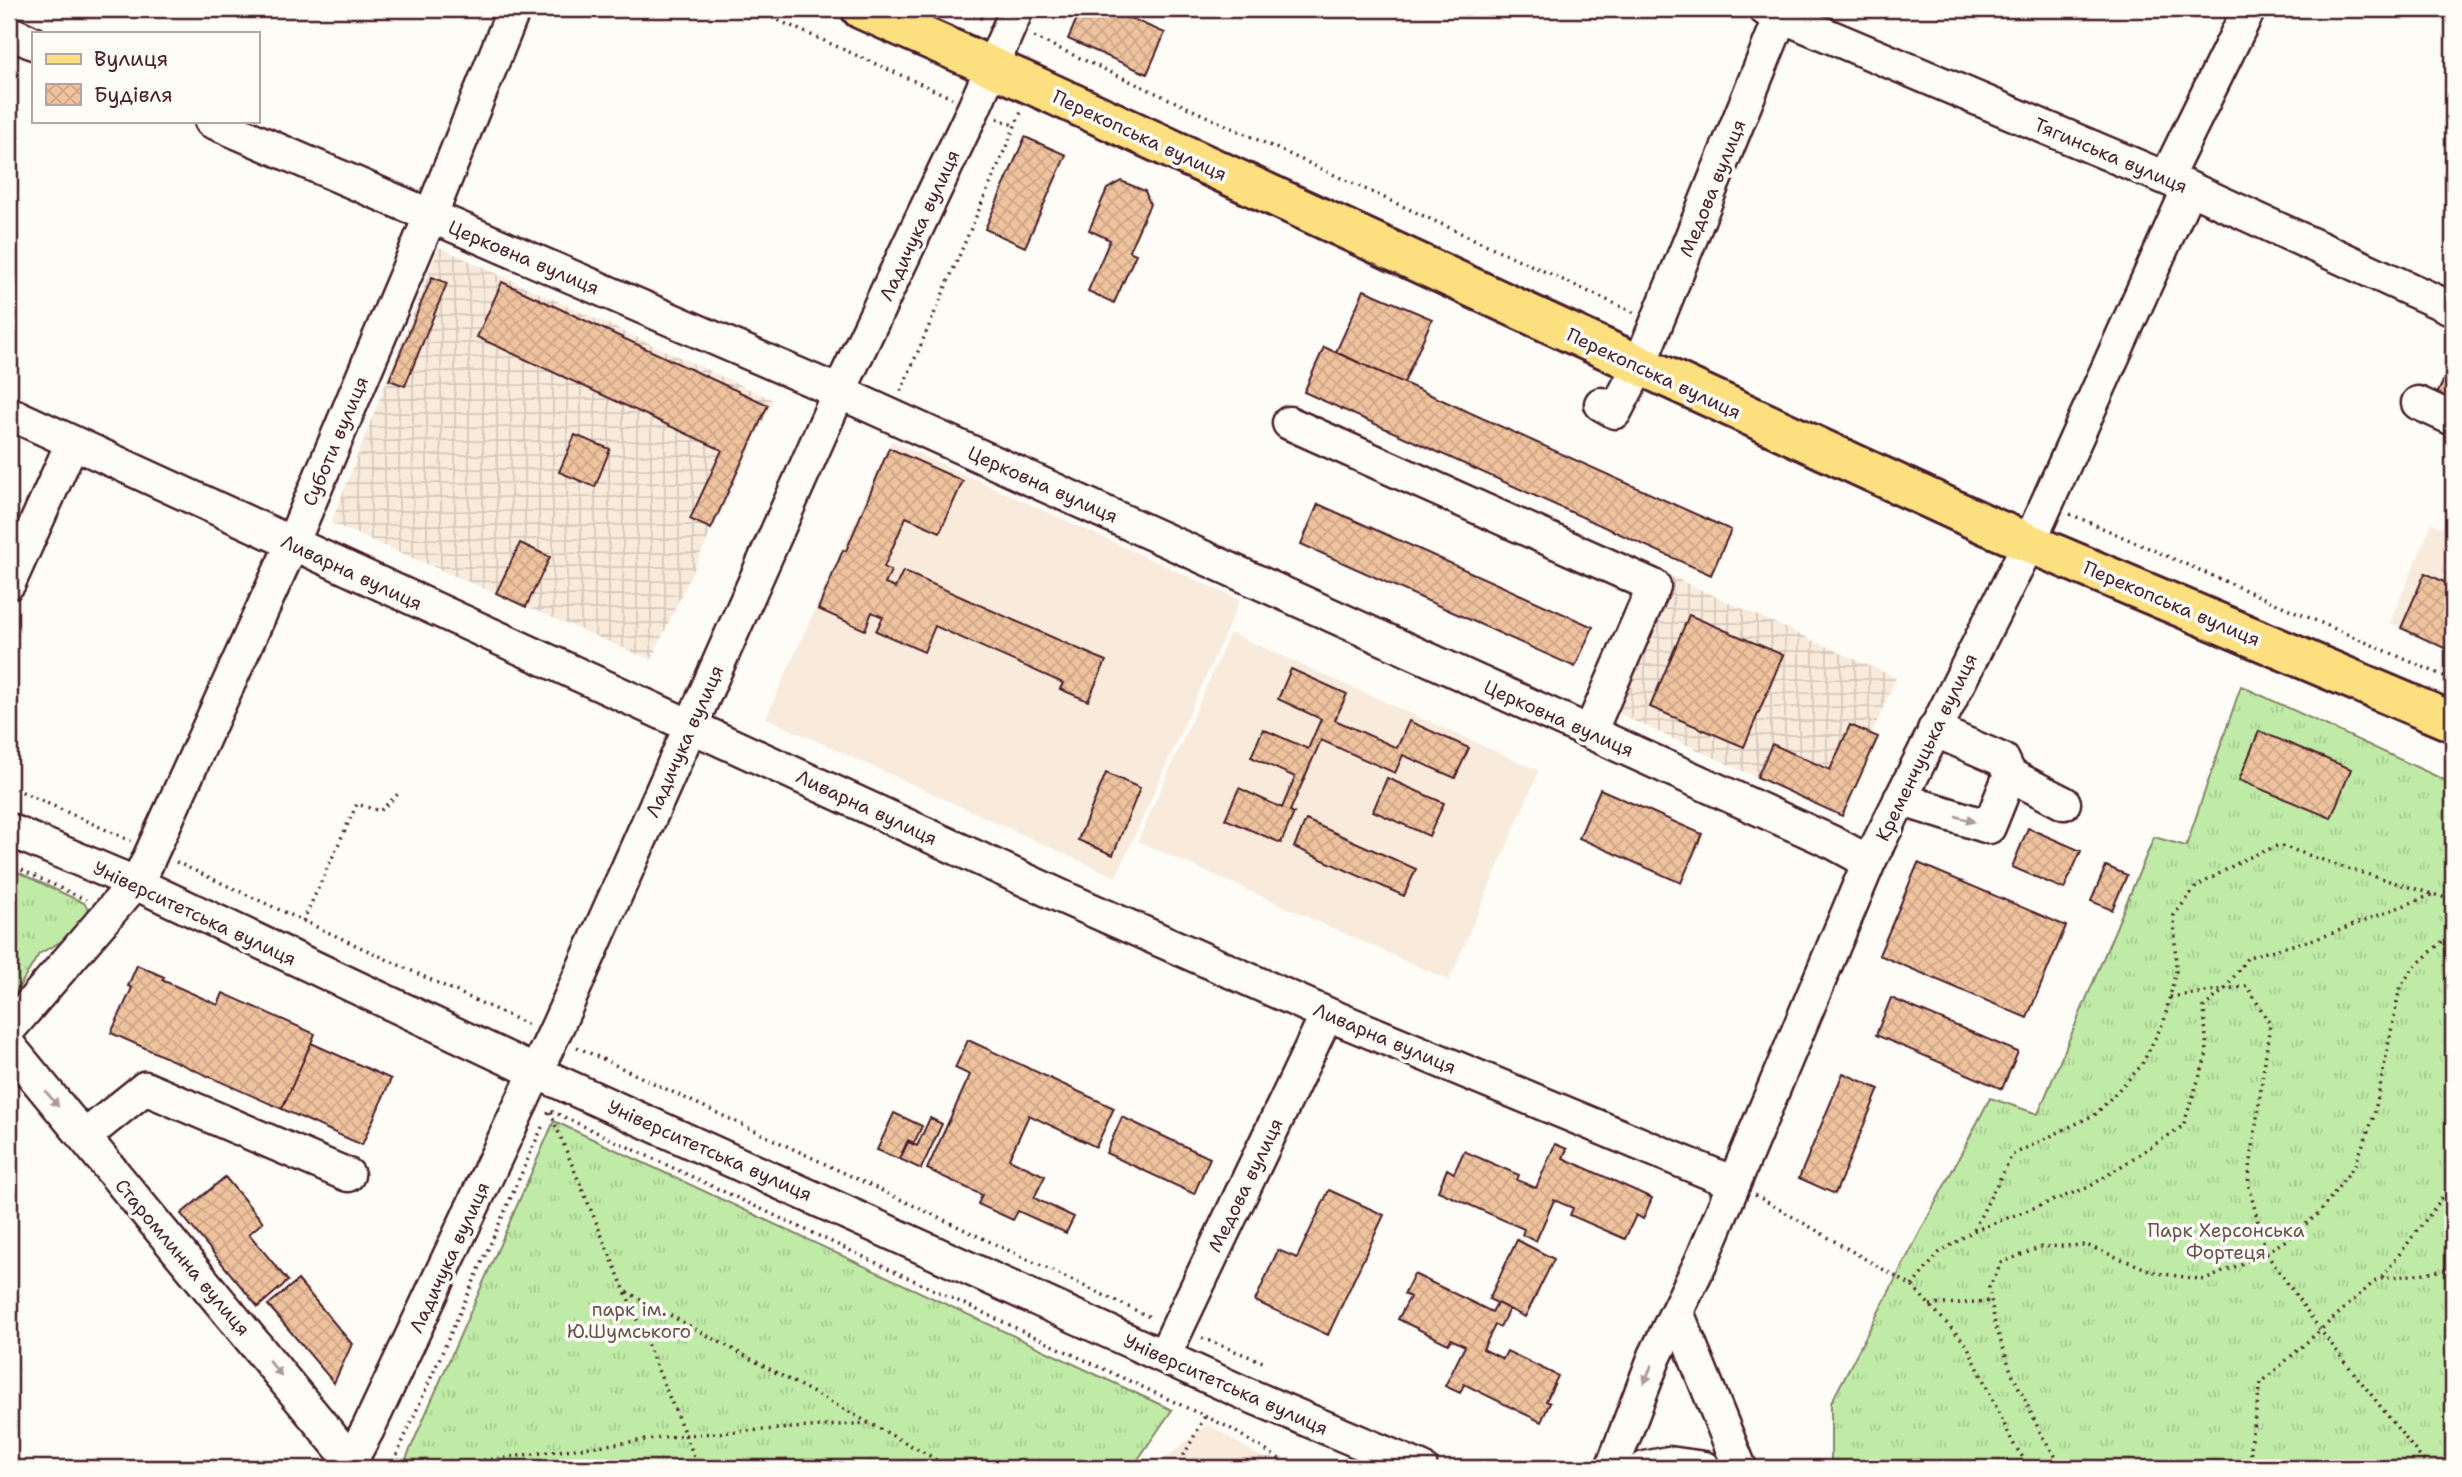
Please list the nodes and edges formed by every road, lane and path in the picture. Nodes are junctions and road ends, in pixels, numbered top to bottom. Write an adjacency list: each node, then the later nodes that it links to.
1 (15, 9): 9 (street)
2 (514, 9): 19 (street, Суботи вулиця)
3 (753, 9): 15 (path)
4 (861, 9): 13 (main road, Перекопська вулиця)
5 (961, 9): 8 (path)
6 (2249, 9): 18 (street, Кременчуцька вулиця)
7 (1776, 11): 18 (street, Тягинська вулиця); 21 (street, Медова вулиця)
8 (1013, 17): 12 (path); 13 (street, Ладичука вулиця)
9 (9, 23)
10 (9, 32): 11 (street)
11 (32, 43)
12 (1052, 45): 14 (path); 21 (path)
13 (992, 67): 14 (main road, Перекопська вулиця); 15 (street, Ладичука вулиця)
14 (1033, 85): 17 (path); 22 (main road, Перекопська вулиця)
15 (974, 108): 17 (path); 23 (street, Ладичука вулиця)
16 (213, 122): 19 (street, Церковна вулиця)
17 (1015, 126): 27 (path)
18 (2177, 183): 20 (street, Тягинська вулиця); 31 (street, Кременчуцька вулиця)
19 (430, 217): 23 (street, Церковна вулиця); 33 (street, Суботи вулиця)
20 (2453, 309)
21 (1657, 323): 22 (street, Медова вулиця)
22 (1639, 366): 25 (street, Медова вулиця); 32 (main road, Перекопська вулиця)
23 (839, 392): 27 (street, Церковна вулиця); 37 (street, Ладичука вулиця)
24 (2418, 403): 28 (street)
25 (1601, 404)
26 (9, 413): 30 (street, Ливарна вулиця)
27 (890, 415): 39 (street, Церковна вулиця)
28 (2453, 419)
29 (1289, 424): 39 (street)
30 (72, 443): 33 (street, Ливарна вулиця); 34 (street)
31 (2045, 503): 32 (street, Кременчуцька вулиця); 35 (path)
32 (2029, 543): 36 (main road, Перекопська вулиця); 38 (street, Кременчуцька вулиця)
33 (292, 544): 37 (street, Ливарна вулиця); 46 (street, Суботи вулиця)
34 (9, 583)
35 (2453, 680)
36 (2453, 723)
37 (690, 726): 57 (street, Ливарна вулиця); 62 (street, Ладичука вулиця)
38 (1934, 730): 40 (street); 43 (street, Кременчуцька вулиця)
39 (1590, 732): 47 (street, Церковна вулиця)
40 (2010, 775): 43 (street, one-way to 40); 44 (street)
41 (9, 786): 46 (path)
42 (399, 793): 53 (path)
43 (1900, 799): 47 (street, Кременчуцька вулиця)
44 (2064, 803)
45 (9, 830): 49 (street, Університетська вулиця)
46 (152, 850): 49 (street, Суботи вулиця); 53 (path)
47 (1869, 862): 66 (street, Кременчуцька вулиця)
48 (9, 864): 52 (path)
49 (135, 883): 52 (street, Суботи вулиця); 62 (street, Університетська вулиця)
50 (2434, 894): 51 (path); 55 (path); 56 (path)
51 (2453, 902)
52 (109, 913): 58 (street, Суботи вулиця)
53 (303, 921): 59 (path)
54 (2453, 932): 69 (path)
55 (2225, 989): 56 (path); 68 (path); 69 (path)
56 (2170, 997): 68 (path)
57 (1327, 1014): 66 (street, Ливарна вулиця); 77 (street, Медова вулиця)
58 (9, 1029)
59 (539, 1030)
60 (572, 1045): 77 (path)
61 (9, 1046): 64 (street, Старомлинна вулиця, one-way to 64)
62 (536, 1072): 79 (street, Університетська вулиця); 84 (street, Ладичука вулиця)
63 (549, 1111): 73 (path); 81 (path); 86 (path)
64 (84, 1137): 65 (street); 84 (street, Старомлинна вулиця, one-way to 84)
65 (348, 1175)
66 (1734, 1183): 72 (path); 76 (street, Кременчуцька вулиця)
67 (2453, 1184): 71 (path)
68 (1973, 1231): 72 (path)
69 (2266, 1253): 74 (path); 78 (path)
70 (2453, 1269): 71 (path)
71 (2381, 1279): 78 (path)
72 (1912, 1286): 75 (path)
73 (625, 1291): 82 (path); 83 (path)
74 (1991, 1301): 75 (path); 97 (path)
75 (1930, 1305): 96 (path)
76 (1677, 1312): 92 (street, Кременчуцька вулиця, one-way to 92); 95 (street)
77 (1177, 1328): 79 (street, Медова вулиця); 80 (path)
78 (2321, 1331): 98 (path); 99 (path)
79 (1164, 1356): 85 (street, Університетська вулиця)
80 (1264, 1362)
81 (1205, 1416): 90 (path); 91 (path)
82 (869, 1423): 83 (path); 89 (path)
83 (685, 1435): 87 (path); 88 (path)
84 (351, 1466)
85 (1417, 1467)
86 (391, 1468)
87 (421, 1468)
88 (699, 1468)
89 (943, 1468)
90 (1177, 1468)
91 (1294, 1468)
92 (1612, 1468)
93 (1645, 1468): 94 (street)
94 (1704, 1468)
95 (1740, 1468)
96 (2030, 1468)
97 (2063, 1468)
98 (2252, 1468)
99 (2429, 1468)

